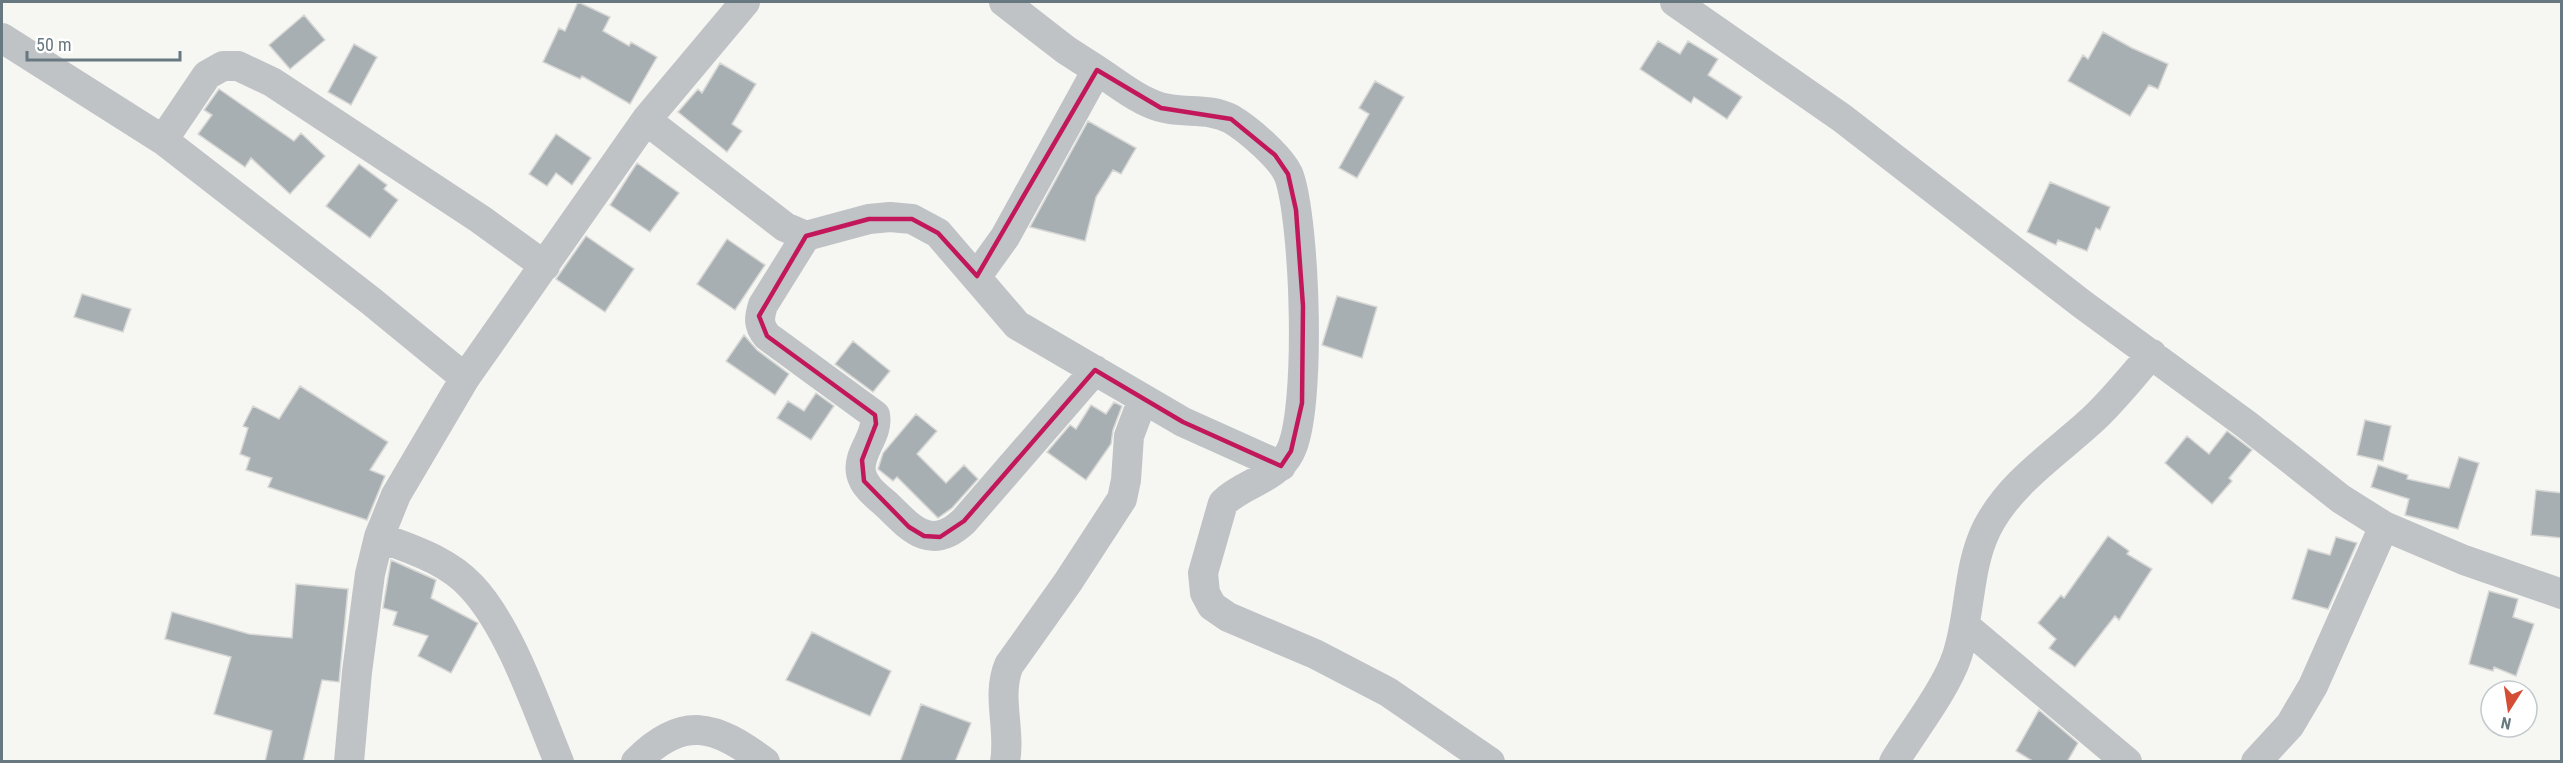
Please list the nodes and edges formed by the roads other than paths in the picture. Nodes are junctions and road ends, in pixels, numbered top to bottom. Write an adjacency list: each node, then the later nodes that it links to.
1 (745, 2): 6 (street)
2 (1004, 2): 5 (street)
3 (1675, 2): 11 (street)
4 (2, 38): 7 (street)
5 (1097, 70): 10 (street); 15 (street)
6 (646, 120): 8 (street); 9 (street)
7 (163, 140): 9 (street); 13 (street)
8 (806, 236): 10 (street); 12 (street)
9 (545, 266): 13 (street)
10 (977, 276): 12 (street)
11 (2152, 354): 16 (street); 19 (street)
12 (1095, 370): 14 (street)
13 (465, 378): 17 (street)
14 (1143, 399): 15 (street); 24 (street)
15 (1281, 466): 25 (street)
16 (2384, 526): 18 (street); 28 (street)
17 (379, 537): 20 (street); 21 (street)
18 (2562, 594)
19 (1965, 626): 26 (street); 27 (street)
20 (349, 762)
21 (559, 762)
22 (636, 762): 23 (street)
23 (765, 762)
24 (1005, 762)
25 (1490, 762)
26 (1894, 762)
27 (2127, 762)
28 (2256, 762)

